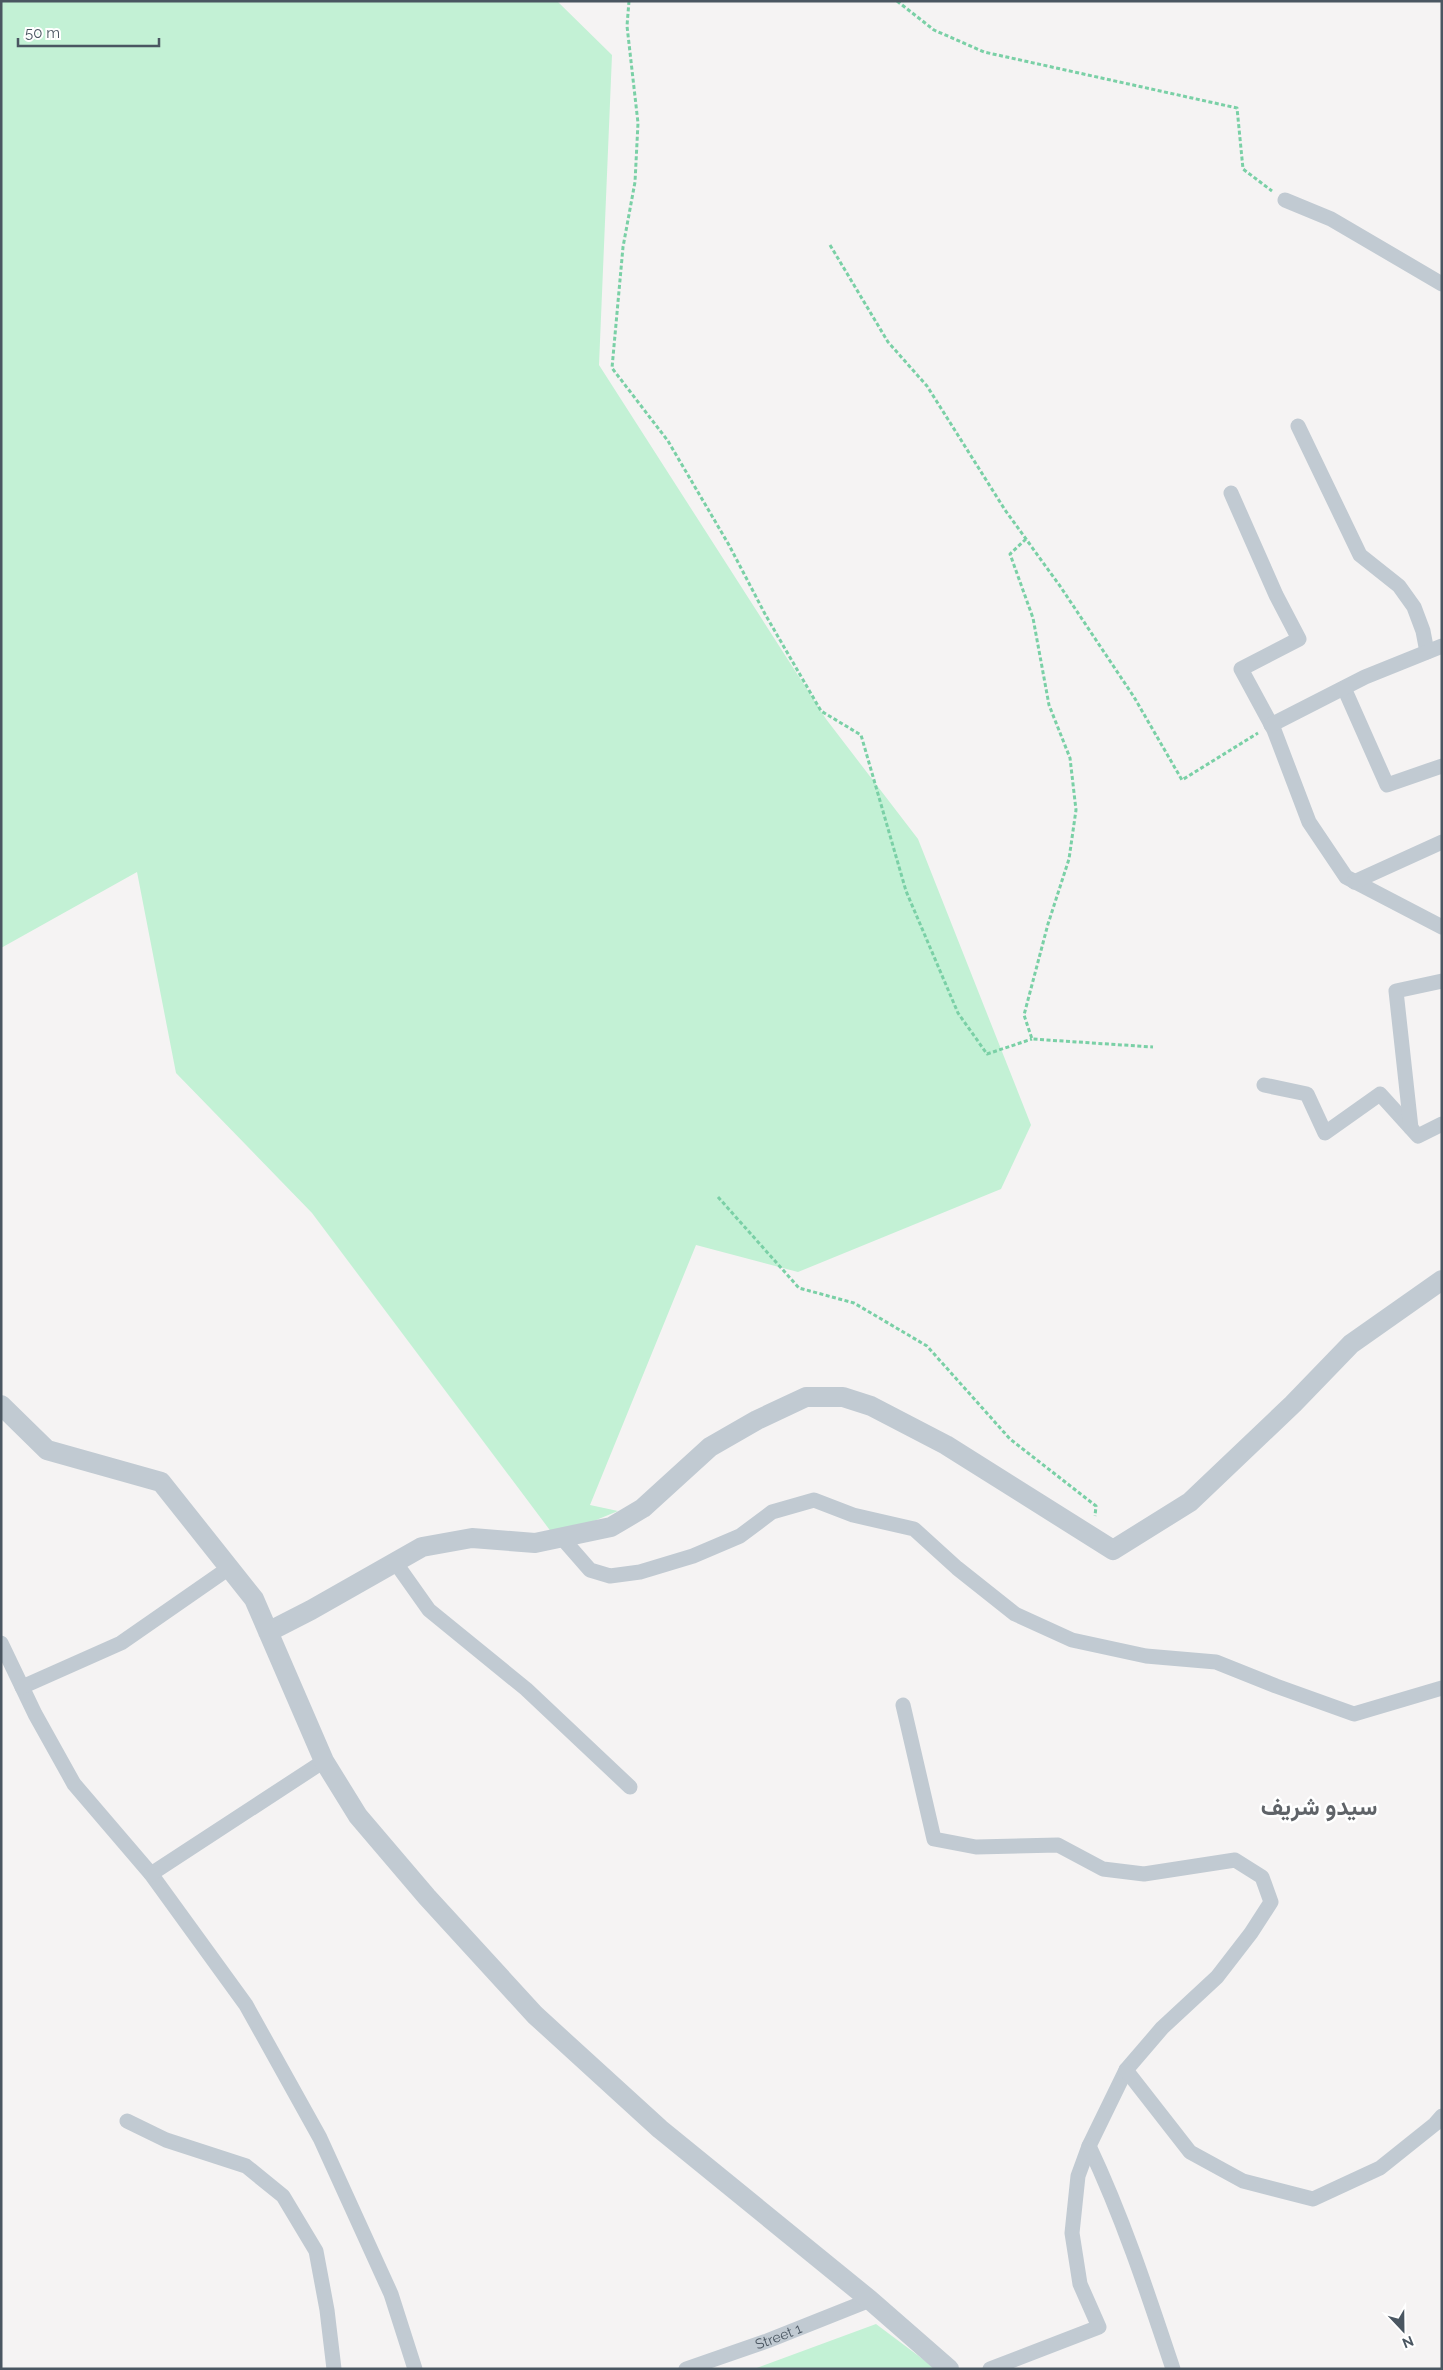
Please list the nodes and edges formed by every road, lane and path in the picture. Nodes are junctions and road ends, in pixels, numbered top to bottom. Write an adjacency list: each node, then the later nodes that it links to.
1 (629, 1): 20 (path)
2 (897, 1): 3 (path)
3 (1285, 200): 5 (street)
4 (830, 245): 8 (path)
5 (1442, 284)
6 (1298, 426): 10 (street)
7 (1231, 493): 12 (street)
8 (1026, 539): 12 (path); 20 (path)
9 (1442, 646): 10 (street)
10 (1427, 652): 11 (street)
11 (1344, 688): 12 (street); 13 (street)
12 (1271, 725): 15 (street)
13 (1442, 766)
14 (1442, 842): 15 (street)
15 (1354, 882): 17 (street)
16 (1442, 912): 17 (street)
17 (1426, 919): 18 (street)
18 (1442, 927)
19 (1442, 981): 24 (street)
20 (1032, 1039): 21 (path)
21 (1153, 1047)
22 (1264, 1085): 24 (street)
23 (1442, 1124): 24 (street)
24 (1411, 1128)
25 (718, 1197): 28 (path)
26 (1442, 1280): 28 (street)
27 (1, 1405): 31 (street)
28 (1092, 1537): 29 (street)
29 (562, 1538): 30 (street); 35 (street)
30 (395, 1562): 32 (street); 38 (street)
31 (229, 1568): 32 (street); 34 (street)
32 (268, 1632): 37 (street)
33 (1, 1643): 34 (street)
34 (22, 1687): 39 (street)
35 (1442, 1688)
36 (903, 1704): 40 (street)
37 (324, 1761): 39 (street); 44 (street)
38 (630, 1787)
39 (151, 1874): 46 (street)
40 (1126, 2070): 41 (street); 43 (street)
41 (1442, 2116)
42 (128, 2121): 45 (street)
43 (1089, 2146): 49 (street); 50 (street)
44 (870, 2300): 47 (street, Street 1); 48 (street)
45 (334, 2369)
46 (415, 2369)
47 (686, 2369)
48 (949, 2369)
49 (990, 2369)
50 (1173, 2369)

